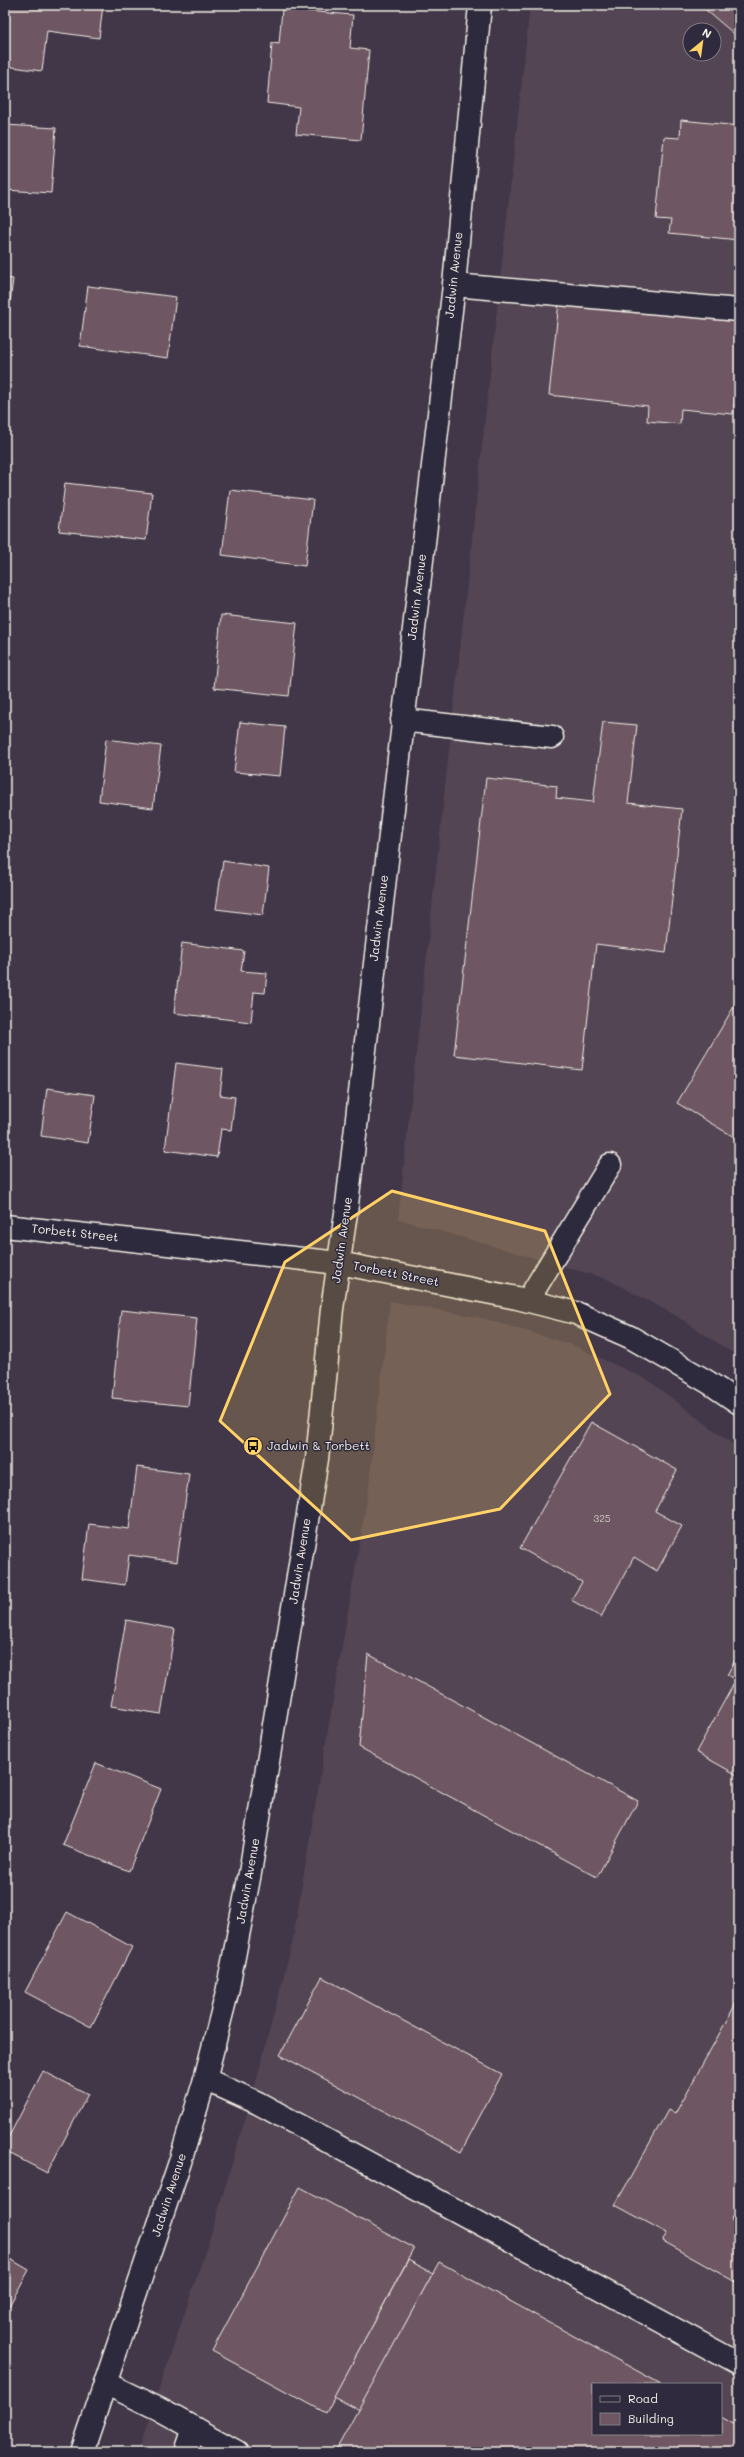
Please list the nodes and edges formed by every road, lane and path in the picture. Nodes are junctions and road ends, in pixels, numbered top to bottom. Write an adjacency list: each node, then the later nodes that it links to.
1 (480, 5): 2 (main road, Jadwin Avenue)
2 (454, 285): 3 (main road); 4 (main road, Jadwin Avenue)
3 (739, 310)
4 (402, 720): 5 (main road); 8 (main road, Jadwin Avenue)
5 (552, 737)
6 (610, 1165): 9 (main road)
7 (5, 1226): 8 (main road, Torbett Street)
8 (339, 1263): 9 (main road, Torbett Street); 11 (main road, Jadwin Avenue)
9 (528, 1300): 10 (main road, Torbett Street)
10 (739, 1403)
11 (205, 2078): 12 (main road); 13 (main road, Jadwin Avenue)
12 (739, 2364)
13 (106, 2383): 14 (main road); 15 (main road, Jadwin Avenue)
14 (194, 2428): 16 (main road); 17 (main road)
15 (82, 2452)
16 (186, 2452)
17 (237, 2452)

